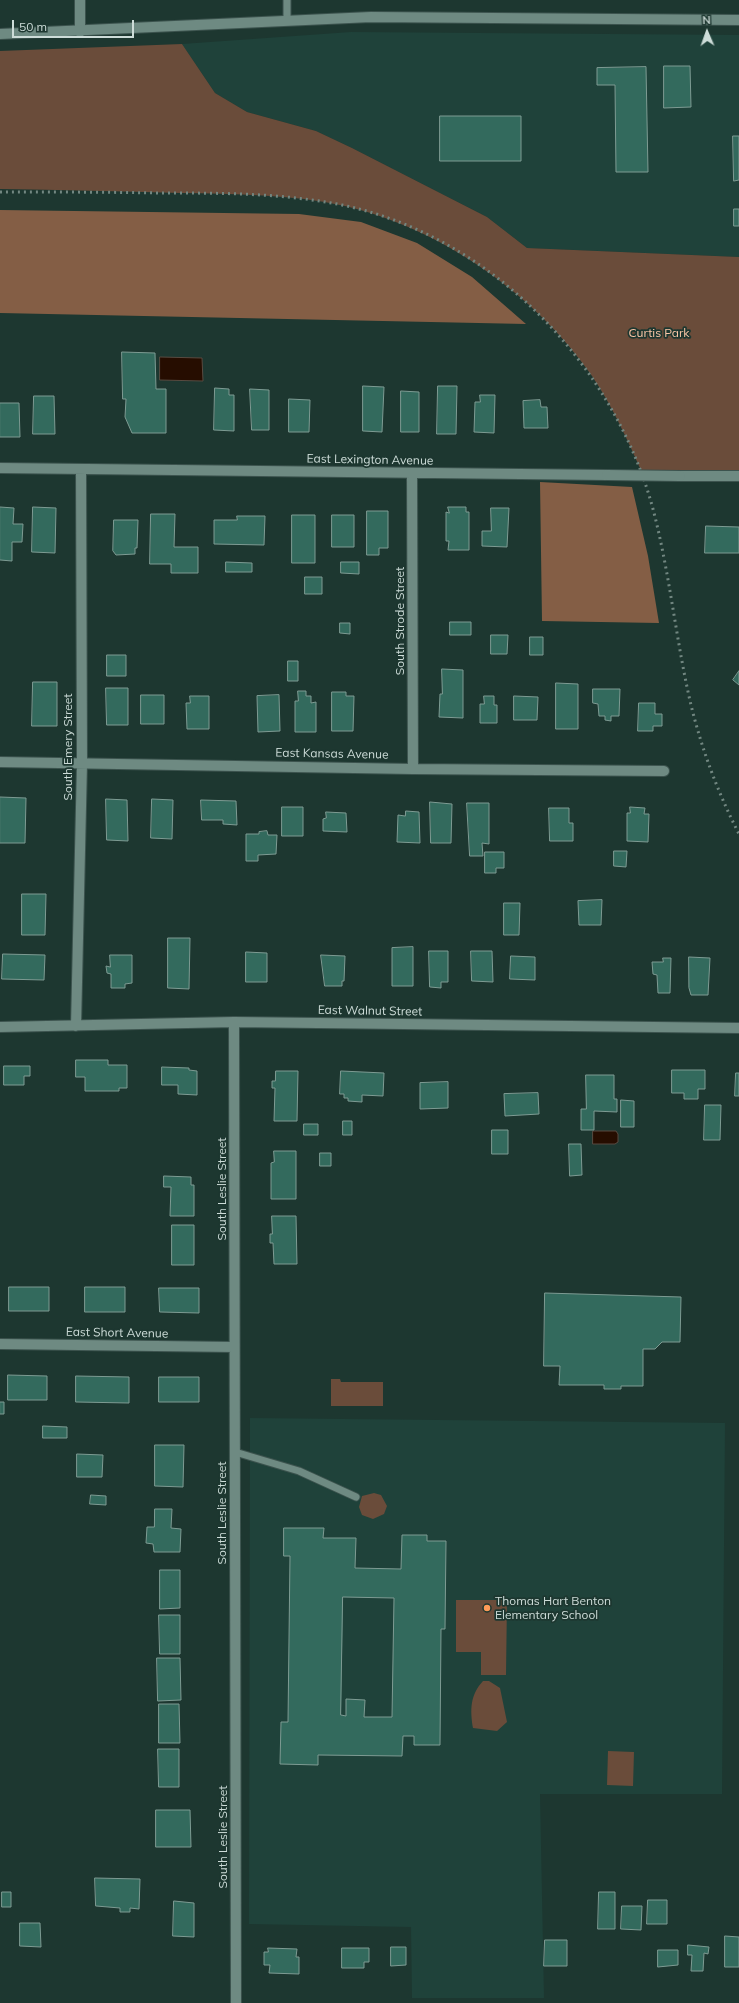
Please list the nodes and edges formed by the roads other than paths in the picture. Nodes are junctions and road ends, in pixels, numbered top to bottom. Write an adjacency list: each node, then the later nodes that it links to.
1 (80, 0): 5 (street)
2 (287, 0): 3 (lane)
3 (287, 20): 4 (street); 5 (street)
4 (739, 20)
5 (80, 32): 6 (street)
6 (0, 34)
7 (0, 468): 8 (street, East Lexington Avenue)
8 (81, 469): 9 (street, East Lexington Avenue); 12 (street, South Emery Street)
9 (412, 473): 10 (street, East Lexington Avenue, bridge); 13 (street, South Strode Street)
10 (739, 476)
11 (0, 762): 12 (street, East Kansas Avenue)
12 (82, 764): 13 (street, East Kansas Avenue); 16 (street, South Emery Street)
13 (413, 769): 14 (street, East Kansas Avenue)
14 (664, 770)
15 (234, 1022): 16 (street, East Walnut Street); 18 (street, East Walnut Street); 20 (street, South Leslie Street)
16 (76, 1026): 17 (street, East Walnut Street)
17 (0, 1027)
18 (739, 1028)
19 (0, 1344): 20 (street, East Short Avenue)
20 (234, 1347): 21 (street, South Leslie Street)
21 (235, 1452): 22 (lane); 23 (street, South Leslie Street)
22 (356, 1497)
23 (236, 2003)

